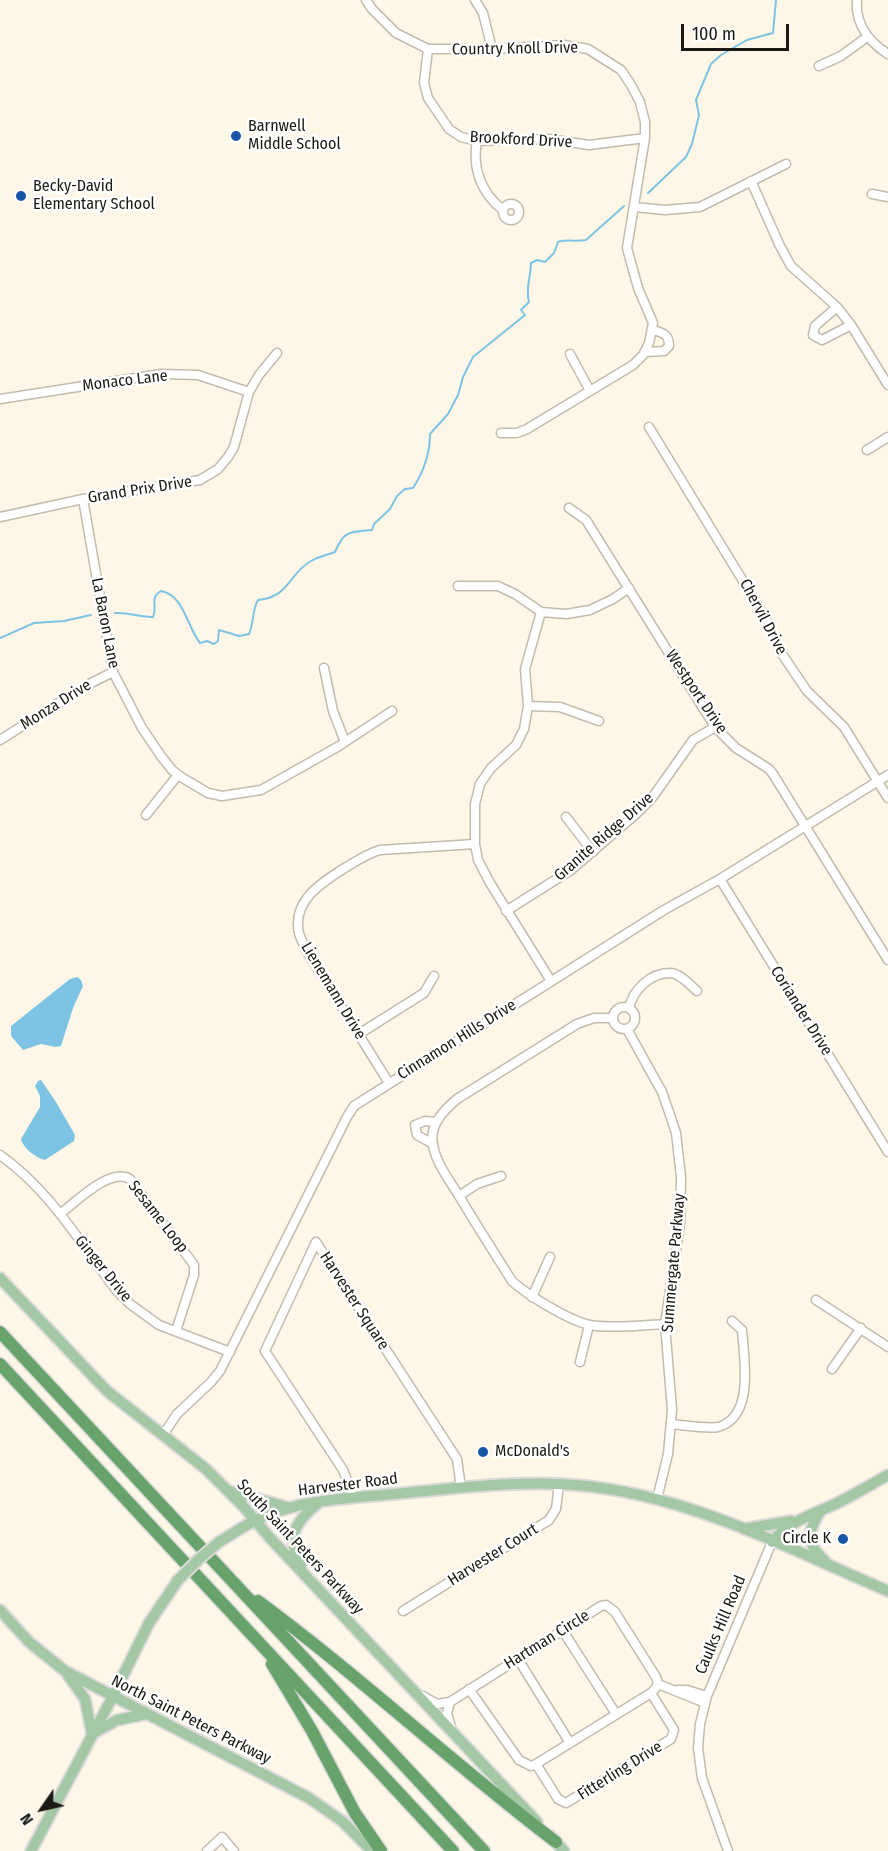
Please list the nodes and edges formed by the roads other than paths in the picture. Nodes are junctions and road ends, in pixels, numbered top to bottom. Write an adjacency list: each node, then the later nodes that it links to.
1 (366, 0): 5 (street, Country Knoll Drive)
2 (475, 0): 6 (street)
3 (857, 0): 4 (street)
4 (867, 37): 7 (street); 8 (street)
5 (428, 49): 6 (street, Country Knoll Drive); 10 (street, Brookford Drive)
6 (492, 49): 9 (street, Country Knoll Drive)
7 (888, 54)
8 (819, 66)
9 (645, 138): 10 (street, Brookford Drive); 15 (street, Country Knoll Drive)
10 (477, 141): 16 (street)
11 (786, 164): 12 (street)
12 (751, 181): 15 (street); 17 (street)
13 (872, 194): 14 (street)
14 (888, 197)
15 (635, 207): 19 (street, Country Knoll Drive)
16 (503, 210)
17 (837, 307): 18 (street); 18 (street)
18 (851, 325): 23 (street)
19 (653, 330): 20 (street, Country Knoll Drive); 20 (street, Country Knoll Drive)
20 (645, 352): 24 (street, Country Knoll Drive)
21 (277, 353): 25 (street, Grand Prix Drive)
22 (570, 354): 24 (street)
23 (888, 385)
24 (590, 391): 28 (street, Country Knoll Drive)
25 (249, 392): 26 (street, Monaco Lane); 31 (street, Grand Prix Drive)
26 (0, 399)
27 (650, 427): 47 (street, Chervil Drive)
28 (501, 433)
29 (888, 436): 30 (street)
30 (867, 450)
31 (83, 499): 33 (street, Grand Prix Drive); 38 (street, La Baron Lane)
32 (569, 508): 35 (street, Westport Drive)
33 (0, 517)
34 (458, 586): 36 (street)
35 (629, 588): 36 (street); 42 (street, Westport Drive)
36 (541, 612): 39 (street)
37 (324, 668): 44 (street)
38 (113, 672): 43 (street, Monza Drive); 45 (street, La Baron Lane)
39 (528, 706): 41 (street); 52 (street)
40 (392, 711): 44 (street, La Baron Lane)
41 (600, 721)
42 (715, 727): 51 (street, Westport Drive); 53 (street, Granite Ridge Drive)
43 (0, 740)
44 (345, 741): 45 (street, La Baron Lane)
45 (178, 775): 49 (street)
46 (888, 775): 47 (street, Cinnamon Hills Drive)
47 (878, 782): 48 (street, Chervil Drive); 51 (street, Cinnamon Hills Drive)
48 (888, 798)
49 (146, 815)
50 (566, 817): 53 (street)
51 (806, 824): 54 (street, Cinnamon Hills Drive); 56 (street, Westport Drive)
52 (475, 844): 55 (street); 63 (street, Lienemann Drive)
53 (593, 852): 55 (street, Granite Ridge Drive)
54 (720, 879): 58 (street, Cinnamon Hills Drive); 66 (street, Coriander Drive)
55 (506, 911): 58 (street)
56 (888, 960)
57 (434, 976): 63 (street)
58 (551, 981): 64 (street, Cinnamon Hills Drive)
59 (698, 991): 60 (street)
60 (629, 1008): 61 (street); 62 (street)
61 (613, 1018): 62 (street); 65 (street)
62 (627, 1029): 78 (street, Summergate Parkway)
63 (359, 1034): 64 (street, Lienemann Drive)
64 (389, 1083): 84 (street, Cinnamon Hills Drive)
65 (436, 1122): 67 (street); 67 (street)
66 (886, 1142): 68 (street, Coriander Drive)
67 (433, 1144): 71 (street)
68 (888, 1152)
69 (0, 1155): 72 (street, Ginger Drive)
70 (501, 1176): 71 (street)
71 (459, 1196): 75 (street)
72 (60, 1214): 81 (street, Ginger Drive); 81 (street, Sesame Loop)
73 (550, 1257): 75 (street)
74 (0, 1278): 89 (main road, South Saint Peters Parkway)
75 (532, 1297): 79 (street)
76 (816, 1300): 80 (street)
77 (732, 1321): 88 (street)
78 (665, 1324): 79 (street); 88 (street, Summergate Parkway)
79 (589, 1325): 85 (street)
80 (861, 1328): 83 (street); 87 (street)
81 (176, 1331): 84 (street, Ginger Drive)
82 (0, 1332): 105 (highway)
83 (888, 1347)
84 (230, 1352): 89 (street, Cinnamon Hills Drive)
85 (580, 1362)
86 (0, 1364): 110 (highway)
87 (832, 1369)
88 (671, 1424): 95 (street, Summergate Parkway)
89 (163, 1435): 93 (main road, South Saint Peters Parkway)
90 (888, 1475): 98 (main road, Caulks Hill Road)
91 (559, 1484): 92 (main road, Harvester Road); 95 (main road, Harvester Road); 108 (street, Harvester Court)
92 (461, 1488): 94 (main road, Harvester Road); 94 (street, Harvester Square)
93 (227, 1490): 97 (main road); 100 (main road, South Saint Peters Parkway)
94 (354, 1498): 96 (main road, Harvester Road)
95 (657, 1499): 101 (main road, Harvester Road)
96 (321, 1501): 97 (main road, Harvester Road); 104 (main road)
97 (290, 1508): 100 (main road, Harvester Road)
98 (820, 1510): 99 (main road, Caulks Hill Road); 103 (main road)
99 (803, 1518): 101 (main road); 102 (main road, Caulks Hill Road)
100 (255, 1520): 104 (main road, South Saint Peters Parkway); 117 (main road, Harvester Road, bridge)
101 (741, 1529): 102 (main road, Harvester Road)
102 (772, 1542): 103 (main road, Harvester Road); 118 (street, Caulks Hill Road)
103 (835, 1568): 106 (main road, Harvester Road)
104 (305, 1575): 115 (main road, South Saint Peters Parkway)
105 (235, 1584): 126 (highway); 133 (highway)
106 (888, 1591)
107 (0, 1610): 112 (main road, North Saint Peters Parkway)
108 (403, 1611)
109 (563, 1631): 111 (street, Hartman Circle); 113 (street, Hartman Circle); 121 (street)
110 (258, 1640): 131 (highway); 132 (highway)
111 (518, 1659): 114 (street, Hartman Circle); 124 (street)
112 (65, 1671): 117 (main road, North Saint Peters Parkway); 123 (main road)
113 (658, 1684): 116 (street); 118 (street)
114 (469, 1689): 119 (street, Hartman Circle); 125 (street)
115 (416, 1693): 119 (street); 122 (main road, South Saint Peters Parkway)
116 (651, 1693): 121 (street); 125 (street, Fitterling Drive)
117 (113, 1696): 120 (main road, North Saint Peters Parkway); 123 (main road, Harvester Road)
118 (706, 1700): 134 (street, Caulks Hill Road)
119 (450, 1702): 122 (street)
120 (147, 1714): 123 (main road); 130 (main road, North Saint Peters Parkway)
121 (615, 1714): 124 (street)
122 (456, 1734): 126 (main road, South Saint Peters Parkway)
123 (92, 1735): 127 (main road, Harvester Road)
124 (570, 1743): 125 (street)
125 (536, 1764)
126 (560, 1847)
127 (31, 1851)
128 (207, 1851): 129 (street)
129 (234, 1851)
130 (372, 1851)
131 (381, 1851)
132 (453, 1851)
133 (484, 1851)
134 (728, 1851)

